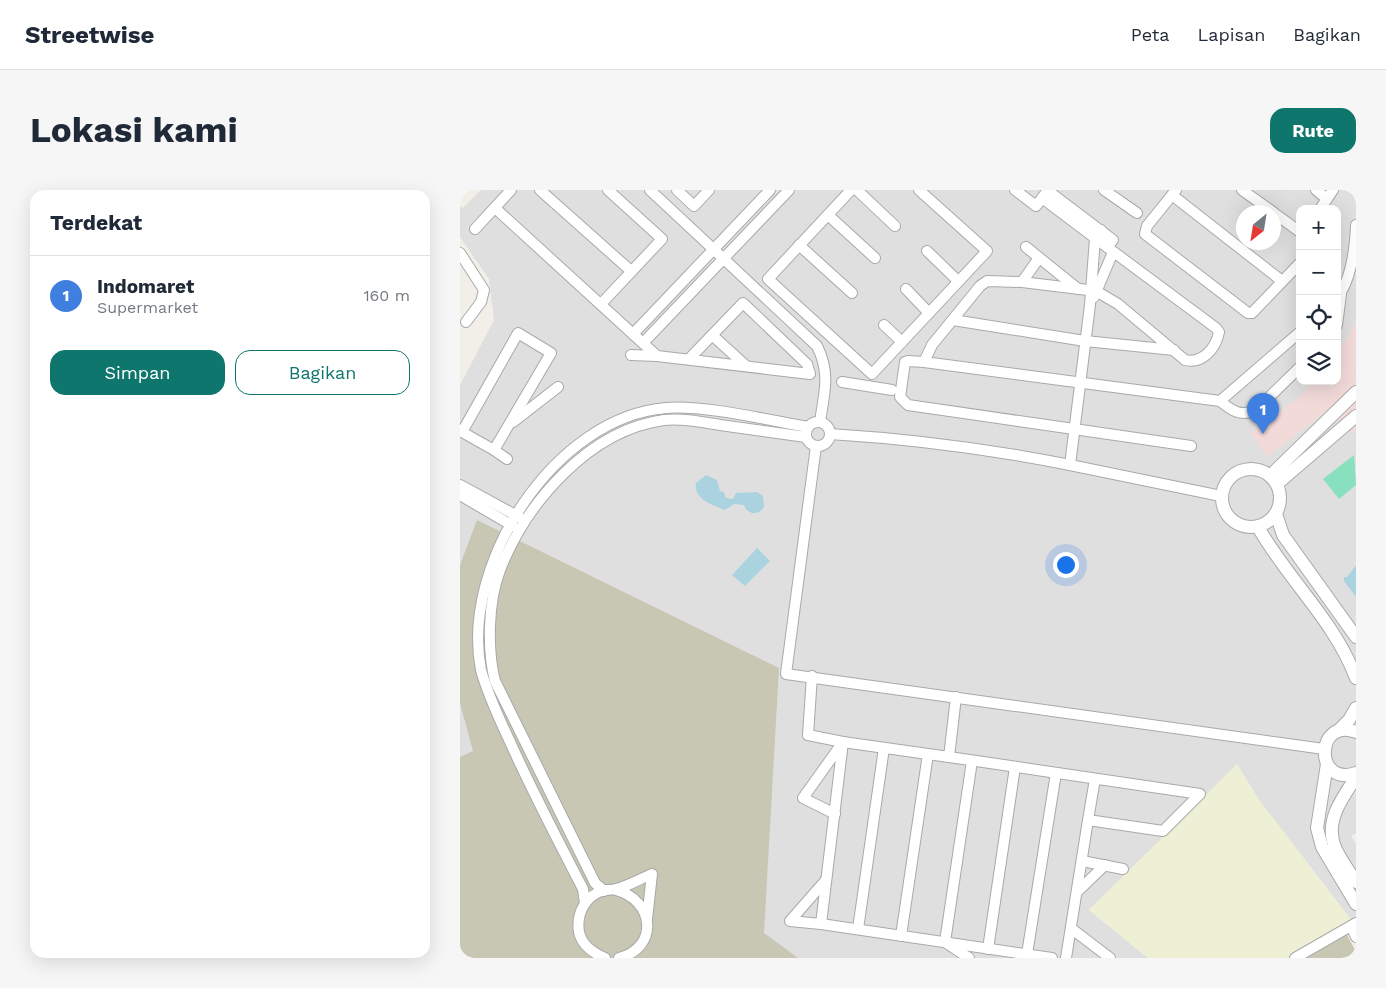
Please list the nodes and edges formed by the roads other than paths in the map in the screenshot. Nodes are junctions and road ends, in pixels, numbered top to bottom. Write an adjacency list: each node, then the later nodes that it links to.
1 (511, 190): 21 (street)
2 (540, 190): 40 (street)
3 (608, 190): 40 (street)
4 (650, 190): 32 (street)
5 (677, 190): 6 (street)
6 (709, 190)
7 (770, 190): 32 (street)
8 (789, 190): 38 (street)
9 (851, 190): 23 (street)
10 (857, 190): 26 (street)
11 (919, 190): 41 (street)
12 (1015, 190): 17 (street)
13 (1104, 190): 22 (street)
14 (1242, 190): 19 (street)
15 (1316, 190): 18 (street)
16 (1174, 192): 42 (street); 42 (street)
17 (1045, 193): 29 (street)
18 (1330, 194): 20 (street)
19 (1262, 205)
20 (1323, 205)
21 (495, 208): 27 (street); 49 (street)
22 (1137, 213)
23 (828, 215): 30 (street); 36 (street)
24 (1281, 219): 28 (street)
25 (1356, 225): 48 (street)
26 (895, 226)
27 (476, 229)
28 (1296, 229)
29 (1098, 234): 33 (street); 46 (street)
30 (799, 245): 47 (street); 66 (street)
31 (1026, 247): 37 (street)
32 (714, 249): 38 (street); 54 (street)
33 (1110, 249): 46 (street); 60 (street)
34 (927, 251): 41 (street)
35 (460, 253): 52 (street)
36 (875, 258)
37 (1040, 258): 43 (street); 44 (street)
38 (724, 259): 59 (street); 77 (street)
39 (1296, 267): 42 (street)
40 (632, 271): 49 (street)
41 (958, 281): 50 (street)
42 (1282, 281)
43 (1022, 282): 44 (street); 51 (street)
44 (1079, 289): 46 (street)
45 (906, 290): 50 (street)
46 (1093, 290): 57 (street); 60 (street)
47 (852, 293)
48 (1340, 295)
49 (601, 304): 54 (street)
50 (929, 312): 58 (street)
51 (953, 320): 57 (street); 64 (street)
52 (466, 322)
53 (884, 324): 58 (street)
54 (633, 334): 59 (street)
55 (712, 335): 63 (street); 65 (street); 65 (street)
56 (1296, 336): 74 (street)
57 (1085, 341): 60 (street); 69 (street)
58 (902, 342): 66 (street)
59 (643, 343): 62 (street)
60 (1175, 350)
61 (631, 355): 62 (street)
62 (658, 356): 63 (street)
63 (689, 359): 65 (street)
64 (924, 362): 69 (street); 80 (street)
65 (745, 365)
66 (867, 369): 70 (street)
67 (1296, 372): 74 (street)
68 (842, 382): 70 (street)
69 (1080, 383): 74 (street); 80 (street)
70 (866, 386): 72 (street)
71 (558, 388): 78 (street)
72 (892, 390)
73 (1356, 392): 89 (street)
74 (1220, 402)
75 (745, 416): 79 (street); 82 (street); 94 (street)
76 (1356, 416): 89 (street)
77 (820, 422): 82 (street); 83 (street)
78 (509, 425): 81 (street); 86 (street)
79 (742, 428): 82 (street); 96 (street)
80 (1073, 430): 85 (street); 88 (street)
81 (461, 431): 86 (street)
82 (807, 432): 84 (street)
83 (830, 434): 84 (street); 88 (street)
84 (816, 446): 103 (street)
85 (1192, 446)
86 (494, 450): 87 (street)
87 (507, 459)
88 (1070, 465): 92 (street)
89 (1273, 480): 92 (street); 95 (street)
90 (460, 485): 93 (street)
91 (460, 495): 93 (street)
92 (1221, 496): 98 (street)
93 (480, 502): 94 (street); 97 (street)
94 (514, 514): 96 (street); 97 (street)
95 (1276, 514): 98 (street); 100 (street)
96 (526, 521): 99 (street)
97 (509, 524): 99 (street); 102 (street)
98 (1258, 527): 104 (street)
99 (520, 530): 101 (street)
100 (1356, 637)
101 (490, 648): 102 (street); 115 (street)
102 (478, 650): 118 (street)
103 (812, 676): 105 (street); 109 (street)
104 (1356, 678)
105 (956, 697): 111 (street); 113 (street)
106 (1356, 708): 107 (street)
107 (1338, 731): 108 (street); 111 (street)
108 (1356, 732)
109 (843, 742): 110 (street); 123 (street); 123 (street)
110 (884, 748): 112 (street); 139 (street)
111 (1324, 749): 116 (street)
112 (928, 754): 113 (street); 140 (street)
113 (949, 757): 114 (street)
114 (972, 760): 117 (street); 142 (street)
115 (536, 764): 118 (street); 130 (street)
116 (1327, 764): 120 (street); 134 (street)
117 (1015, 767): 119 (street); 144 (street)
118 (522, 770): 133 (street)
119 (1056, 773): 122 (street); 145 (street)
120 (1356, 773)
121 (1356, 777): 129 (street)
122 (1095, 779): 124 (street); 124 (street)
123 (834, 814): 128 (street)
124 (1088, 820): 125 (street)
125 (1082, 861): 126 (street); 132 (street)
126 (1105, 866): 127 (street); 132 (street)
127 (1123, 869)
128 (826, 880): 136 (street); 136 (street)
129 (1356, 882)
130 (604, 890): 131 (street); 133 (street)
131 (616, 890): 135 (street); 135 (street)
132 (1078, 892): 138 (street)
133 (585, 903): 143 (street)
134 (1356, 904)
135 (647, 919): 148 (street)
136 (821, 924): 139 (street)
137 (1353, 925): 141 (street); 153 (street)
138 (1072, 928): 151 (street); 152 (street)
139 (858, 929): 140 (street)
140 (901, 936): 142 (street)
141 (1356, 937)
142 (945, 942): 144 (street); 149 (street)
143 (586, 946): 146 (street); 147 (street)
144 (988, 948): 145 (street)
145 (1027, 954): 150 (street)
146 (584, 958)
147 (605, 958)
148 (619, 958)
149 (969, 958)
150 (1052, 958)
151 (1066, 958)
152 (1110, 958)
153 (1295, 958)

